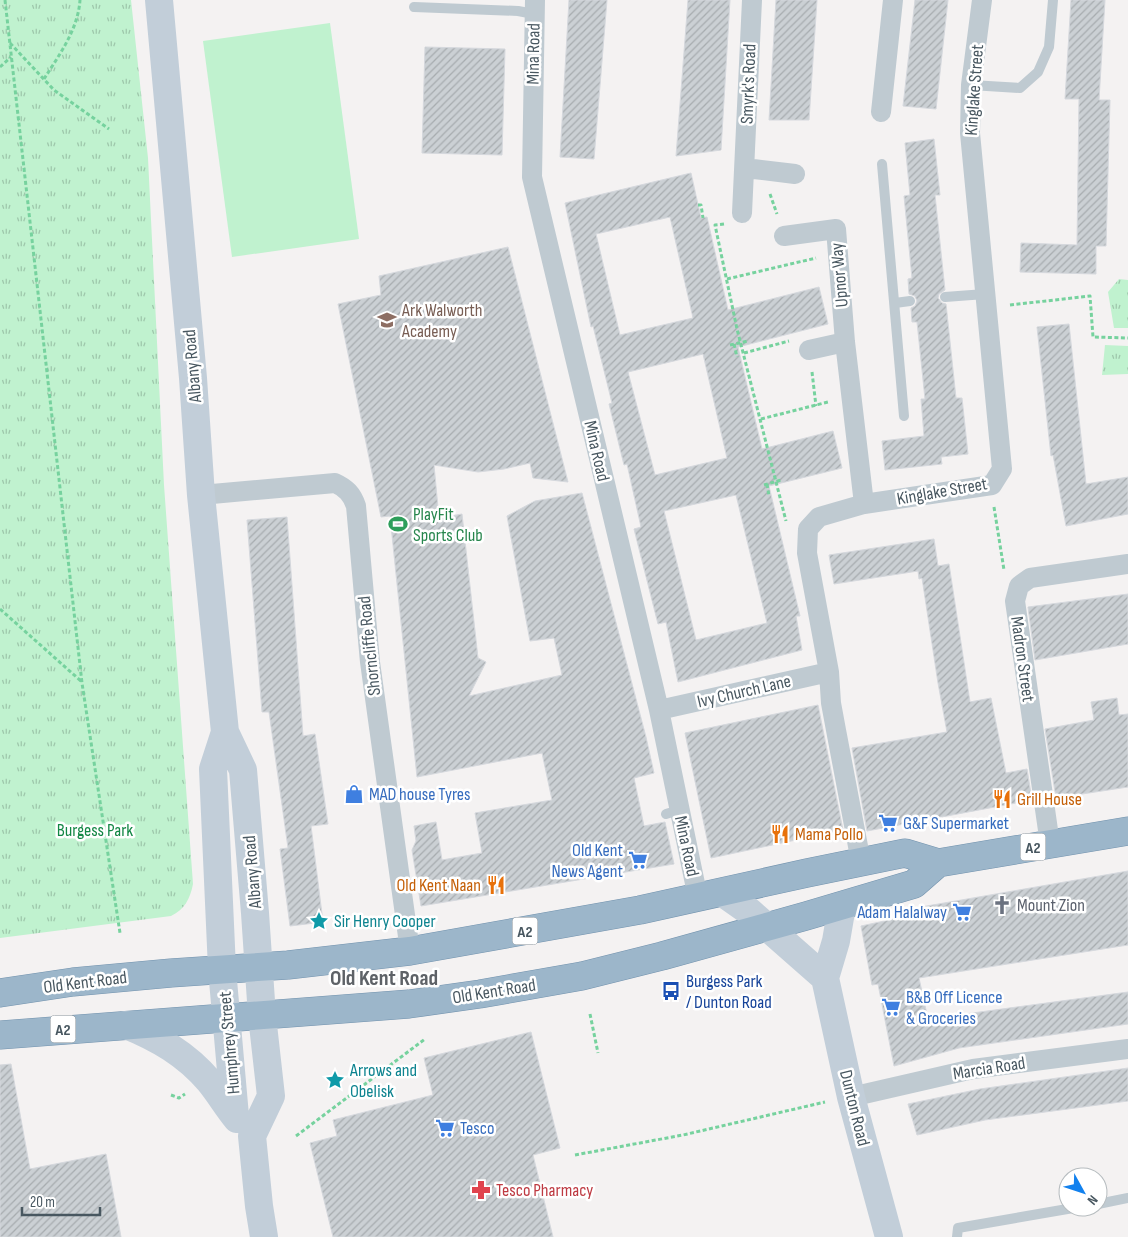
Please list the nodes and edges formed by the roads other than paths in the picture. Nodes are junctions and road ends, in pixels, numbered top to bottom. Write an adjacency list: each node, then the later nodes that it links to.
1 (159, 0): 22 (main road, Albany Road)
2 (752, 0): 11 (street, Smyrk's Road)
3 (893, 0): 9 (street)
4 (982, 0): 8 (street, Kinglake Street)
5 (1053, 0): 8 (lane)
6 (414, 7): 7 (lane)
7 (534, 7): 26 (street, Mina Road)
8 (971, 85): 17 (street, Kinglake Street)
9 (881, 112)
10 (882, 164): 18 (lane)
11 (745, 168): 12 (street); 13 (street, Smyrk's Road)
12 (795, 174)
13 (742, 214)
14 (784, 236): 19 (street, Upnor Way)
15 (945, 297): 17 (lane)
16 (910, 301): 18 (lane)
17 (986, 301): 23 (street, Kinglake Street)
18 (895, 303): 21 (lane)
19 (845, 342): 20 (street); 23 (street, Upnor Way)
20 (803, 344)
21 (904, 416)
22 (201, 495): 27 (main road, Albany Road); 35 (street, Shorncliffe Road)
23 (864, 504): 25 (street, Kinglake Street)
24 (1128, 564): 29 (street, Madron Street)
25 (829, 672): 26 (street, Ivy Church Lane); 30 (street, Kinglake Street)
26 (659, 710): 32 (street, Mina Road)
27 (225, 732): 36 (main road, Albany Road); 37 (main road, Albany Road)
28 (1128, 831): 29 (highway, Old Kent Road / A2)
29 (1050, 844): 31 (highway, Old Kent Road / A2)
30 (861, 862): 31 (highway, Old Kent Road / A2); 32 (highway, Old Kent Road / A2)
31 (938, 863): 33 (highway, Old Kent Road / A2)
32 (710, 895): 34 (main road); 35 (highway, Old Kent Road / A2)
33 (842, 906): 34 (highway, Old Kent Road / A2); 38 (main road, Dunton Road)
34 (768, 926): 38 (main road); 40 (highway, Old Kent Road / A2)
35 (410, 952): 36 (highway, Old Kent Road / A2)
36 (260, 967): 37 (highway, Old Kent Road / A2); 40 (main road, Albany Road)
37 (222, 969): 39 (highway, Old Kent Road / A2); 41 (main road, Humphrey Street)
38 (825, 978): 45 (main road, Dunton Road)
39 (0, 993)
40 (262, 1016): 41 (highway, Old Kent Road / A2); 46 (main road, Humphrey Street)
41 (226, 1018): 42 (highway, Old Kent Road / A2); 46 (main road, Humphrey Street)
42 (126, 1025): 43 (highway, Old Kent Road / A2); 46 (main road, Humphrey Street)
43 (0, 1035)
44 (1128, 1049): 45 (street, Marcia Road)
45 (841, 1099): 51 (main road, Dunton Road)
46 (243, 1126): 50 (main road, Humphrey Street)
47 (1128, 1198): 48 (lane)
48 (1108, 1202)
49 (1058, 1211): 52 (lane)
50 (264, 1237)
51 (889, 1237)
52 (956, 1237)

